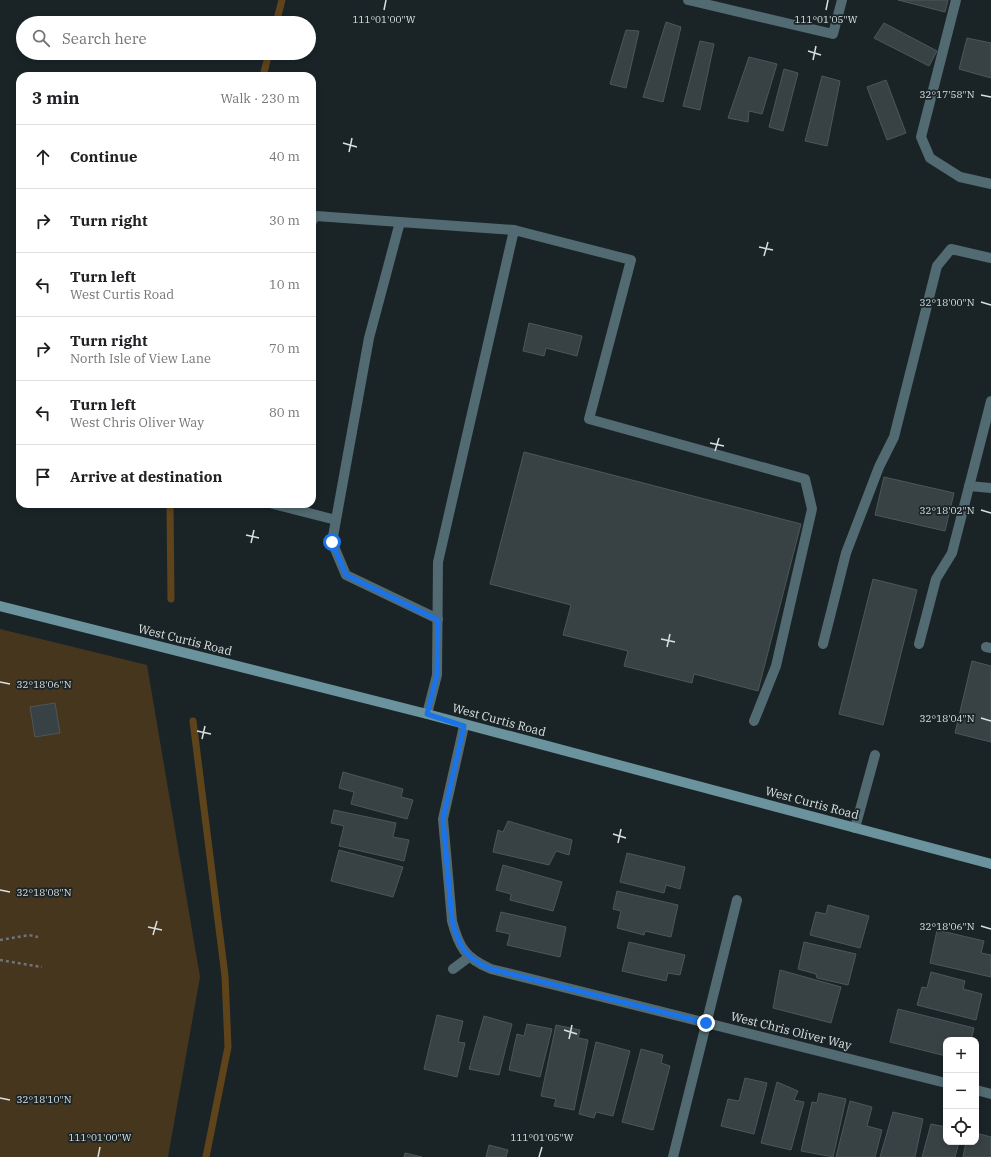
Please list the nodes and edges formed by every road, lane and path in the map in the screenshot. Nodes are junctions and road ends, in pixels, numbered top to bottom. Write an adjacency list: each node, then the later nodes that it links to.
1 (688, 0): 2 (street)
2 (842, 0)
3 (956, 0): 4 (street)
4 (991, 184)
5 (316, 216): 6 (street)
6 (400, 222): 7 (street); 13 (street)
7 (514, 230): 15 (street); 19 (street)
8 (991, 258): 16 (street)
9 (991, 401): 10 (street)
10 (969, 486): 11 (street); 17 (street)
11 (991, 488)
12 (289, 508): 13 (street)
13 (336, 520): 15 (street)
14 (0, 606): 18 (street, West Curtis Road)
15 (438, 620): 18 (street)
16 (823, 644)
17 (919, 644)
18 (427, 714): 20 (street, West Curtis Road)
19 (754, 721)
20 (464, 726): 22 (street, West Curtis Road); 27 (street)
21 (874, 755): 22 (street)
22 (855, 828): 23 (street, West Curtis Road)
23 (991, 864)
24 (737, 900): 31 (street)
25 (38, 937): 26 (path)
26 (0, 940)
27 (469, 957): 30 (street); 31 (street, West Chris Oliver Way)
28 (0, 960): 29 (path)
29 (42, 967)
30 (453, 970)
31 (706, 1023): 32 (street, West Chris Oliver Way); 35 (street)
32 (943, 1082)
33 (979, 1091): 34 (street)
34 (991, 1094)
35 (673, 1157)

